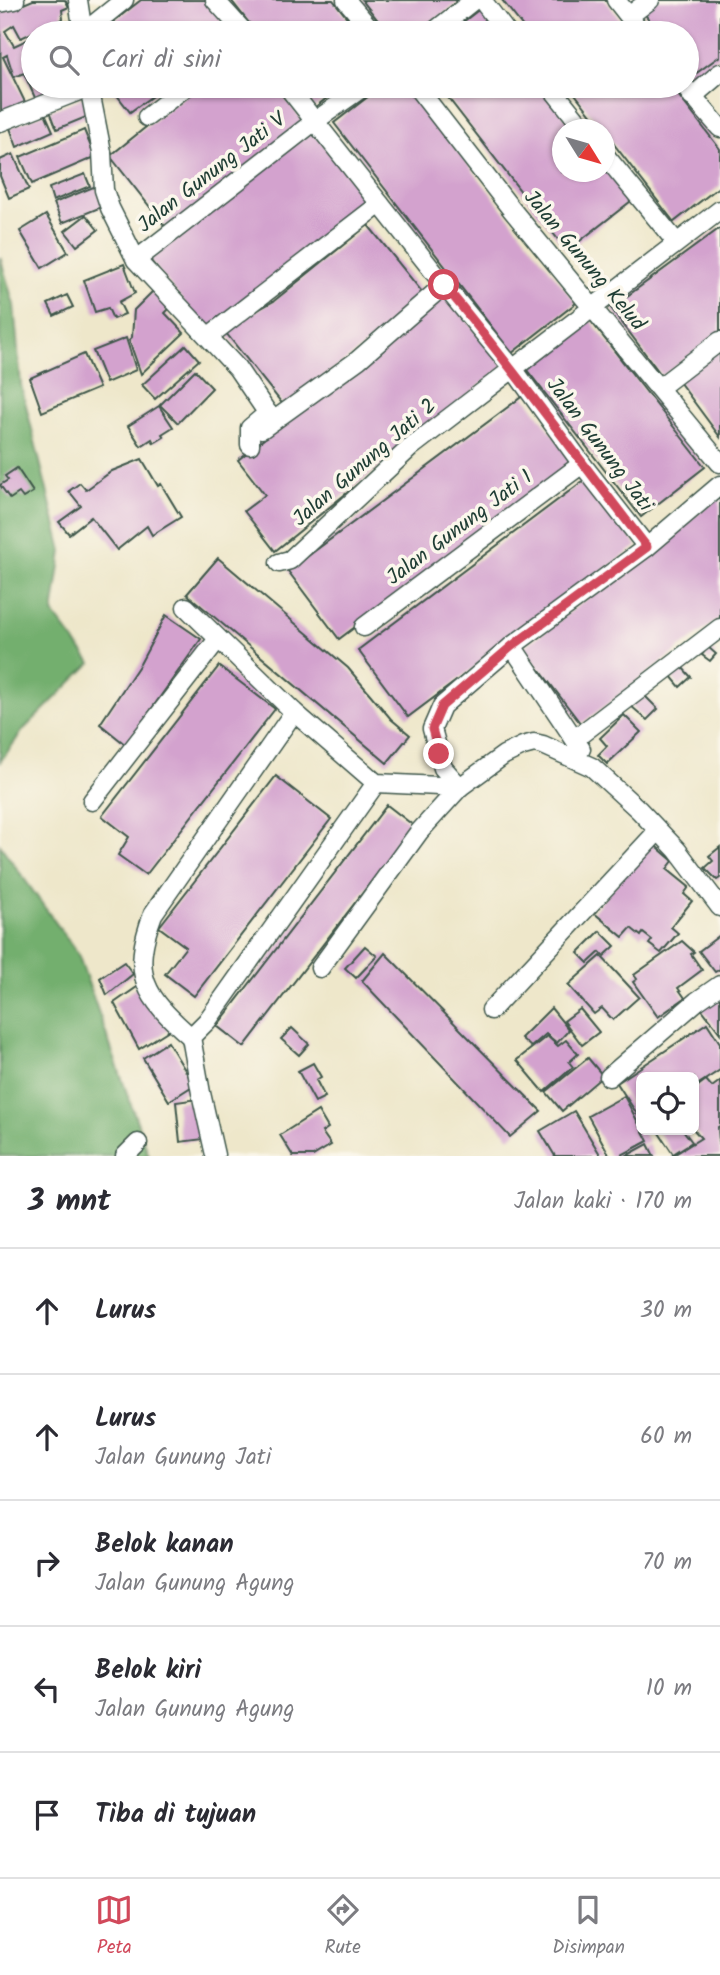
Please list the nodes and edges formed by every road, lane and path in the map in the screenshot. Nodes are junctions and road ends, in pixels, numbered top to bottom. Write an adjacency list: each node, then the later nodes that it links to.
1 (15, 0): 10 (street)
2 (79, 0): 12 (street)
3 (124, 0): 13 (street)
4 (215, 0): 14 (street)
5 (346, 0): 15 (street)
6 (474, 0): 16 (street)
7 (482, 0): 17 (street)
8 (616, 0): 11 (street)
9 (650, 0): 11 (street)
10 (0, 3)
11 (629, 16): 18 (street)
12 (82, 21)
13 (98, 21)
14 (234, 21)
15 (364, 21)
16 (447, 21)
17 (498, 21)
18 (633, 21)
19 (720, 73): 20 (street)
20 (699, 85)
21 (59, 98): 32 (street)
22 (91, 98): 38 (street)
23 (171, 98): 29 (street)
24 (297, 98): 31 (street, Jalan Gunung Jati)
25 (348, 98): 31 (street, Jalan Gunung Jati V)
26 (425, 98): 40 (street, Jalan Gunung Kelud)
27 (560, 98): 30 (street)
28 (694, 98): 33 (street)
29 (146, 117)
30 (576, 119)
31 (315, 121): 35 (street, Jalan Gunung Jati); 38 (street, Jalan Gunung Jati V)
32 (0, 122)
33 (720, 128)
34 (615, 168): 37 (street)
35 (380, 204): 39 (street, Jalan Gunung Jati); 41 (street)
36 (720, 210): 37 (street, Jalan Gunung Jati 2)
37 (676, 243): 40 (street, Jalan Gunung Jati 2)
38 (136, 260): 41 (street)
39 (444, 285): 43 (street, Jalan Gunung Jati); 45 (street)
40 (593, 307): 43 (street, Jalan Gunung Jati 2); 44 (street, Jalan Gunung Kelud)
41 (209, 336): 45 (street)
42 (720, 341): 44 (street)
43 (514, 370): 48 (street, Jalan Gunung Jati); 51 (street, Jalan Gunung Jati 2)
44 (660, 387): 47 (street, Jalan Gunung Kelud)
45 (268, 421): 46 (street)
46 (250, 445)
47 (720, 463)
48 (582, 464): 50 (street, Jalan Gunung Jati); 53 (street, Jalan Gunung Jati 1)
49 (720, 485): 50 (street)
50 (647, 547): 56 (street)
51 (279, 563)
52 (186, 607): 55 (street)
53 (364, 627)
54 (720, 628): 58 (street)
55 (218, 639): 57 (street); 62 (street)
56 (512, 646): 58 (street); 61 (street)
57 (294, 712): 60 (street); 68 (street)
58 (576, 738): 59 (street)
59 (592, 767): 61 (street); 63 (street)
60 (376, 783): 61 (street); 68 (street)
61 (460, 787): 65 (street)
62 (92, 801)
63 (658, 831): 64 (street); 67 (street)
64 (720, 907)
65 (320, 968)
66 (720, 985): 69 (street)
67 (491, 1010)
68 (191, 1037): 71 (street)
69 (609, 1077)
70 (138, 1143): 72 (street)
71 (215, 1155)
72 (125, 1156)

